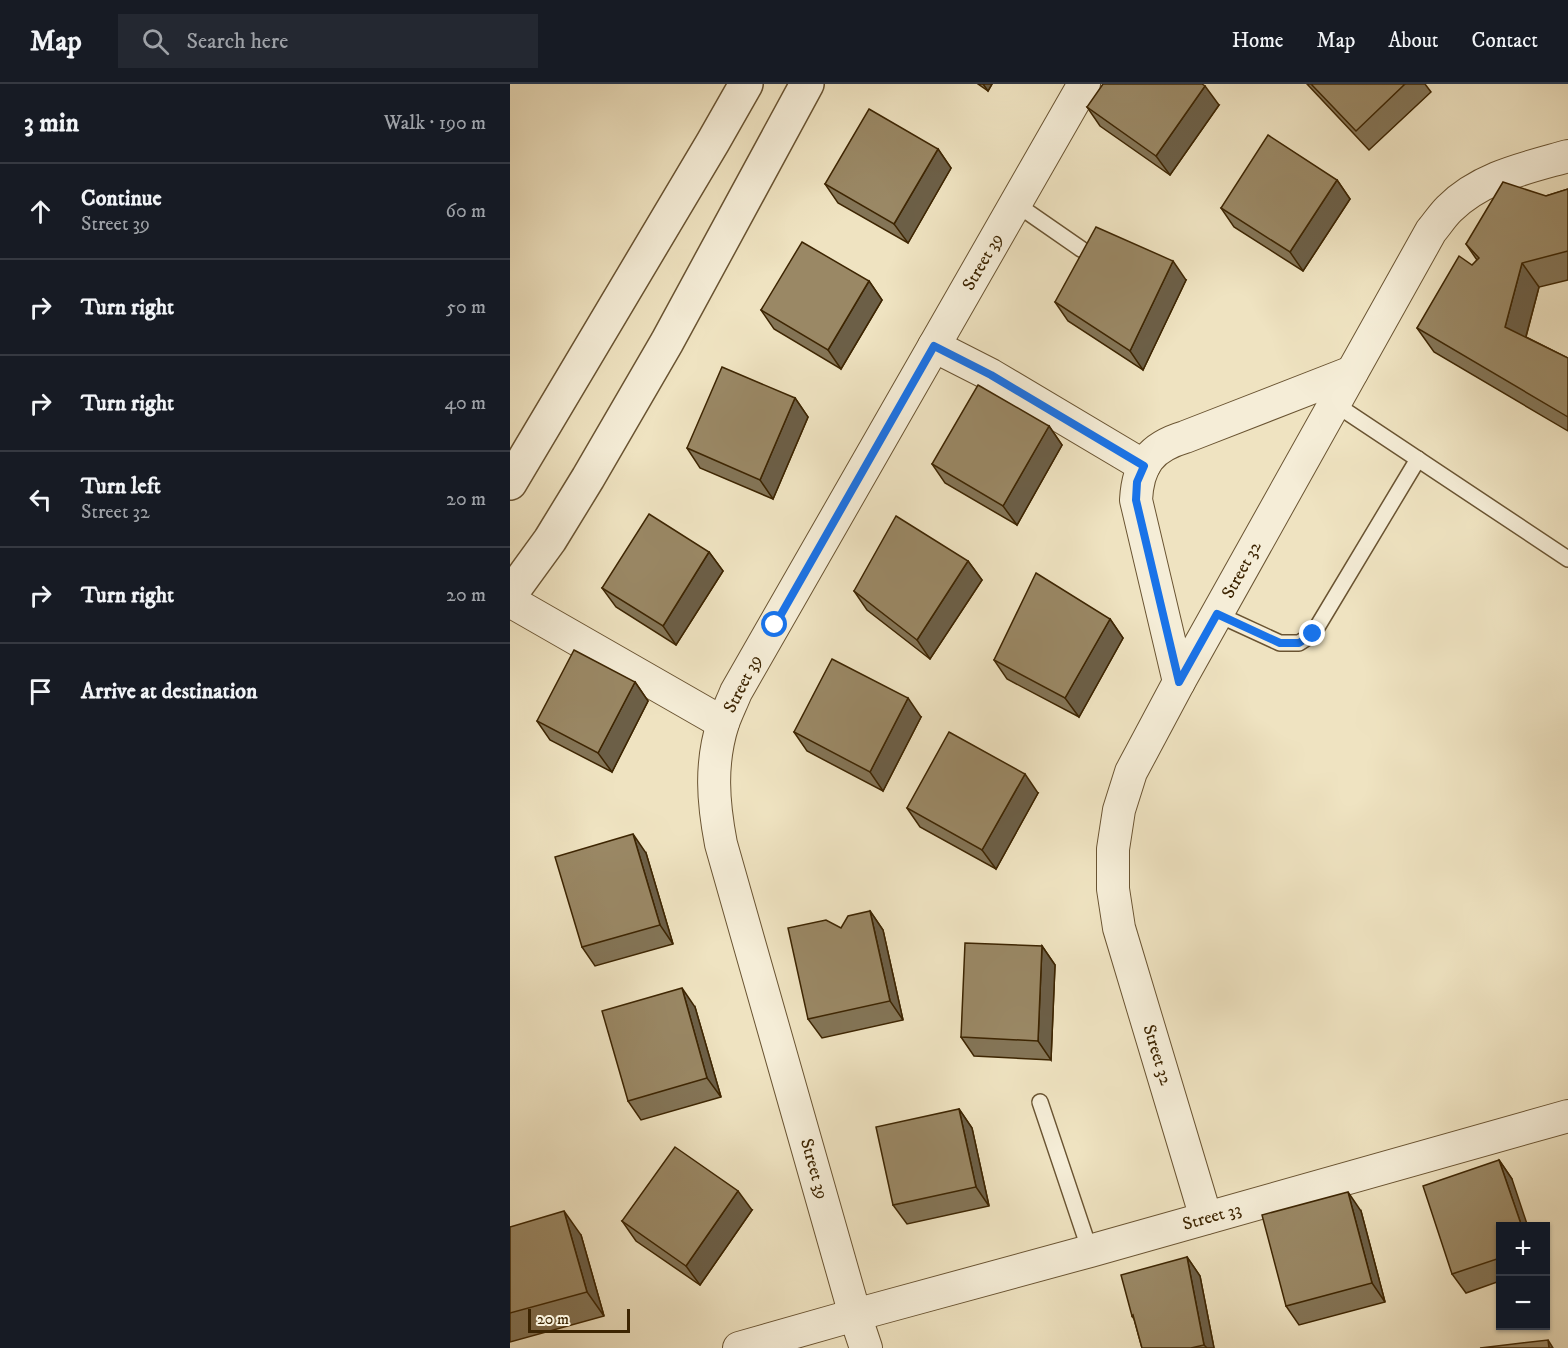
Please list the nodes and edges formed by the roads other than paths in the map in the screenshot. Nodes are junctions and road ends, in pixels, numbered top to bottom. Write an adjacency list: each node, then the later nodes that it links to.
1 (747, 84): 12 (street)
2 (807, 84): 14 (street)
3 (1084, 84): 5 (street, Street 39)
4 (1568, 156): 8 (street, Street 32)
5 (1016, 204): 6 (lane); 7 (street, Street 39)
6 (1081, 249)
7 (934, 346): 11 (street); 18 (street, Street 39)
8 (1352, 372): 9 (street, Street 32); 11 (street)
9 (1335, 404): 10 (lane); 16 (street, Street 32)
10 (1418, 459): 13 (lane); 16 (lane)
11 (1144, 466): 17 (street)
12 (510, 483)
13 (1568, 559)
14 (510, 595)
15 (510, 601): 18 (street)
16 (1217, 614): 17 (street, Street 32)
17 (1179, 682): 21 (street, Street 32)
18 (723, 723): 23 (street, Street 39)
19 (1040, 1102): 22 (lane)
20 (1568, 1116): 21 (street, Street 33)
21 (1206, 1218): 22 (street, Street 33)
22 (1090, 1251): 23 (street, Street 33)
23 (855, 1315): 24 (street, Street 33); 25 (street, Street 39)
24 (739, 1348)
25 (866, 1348)

